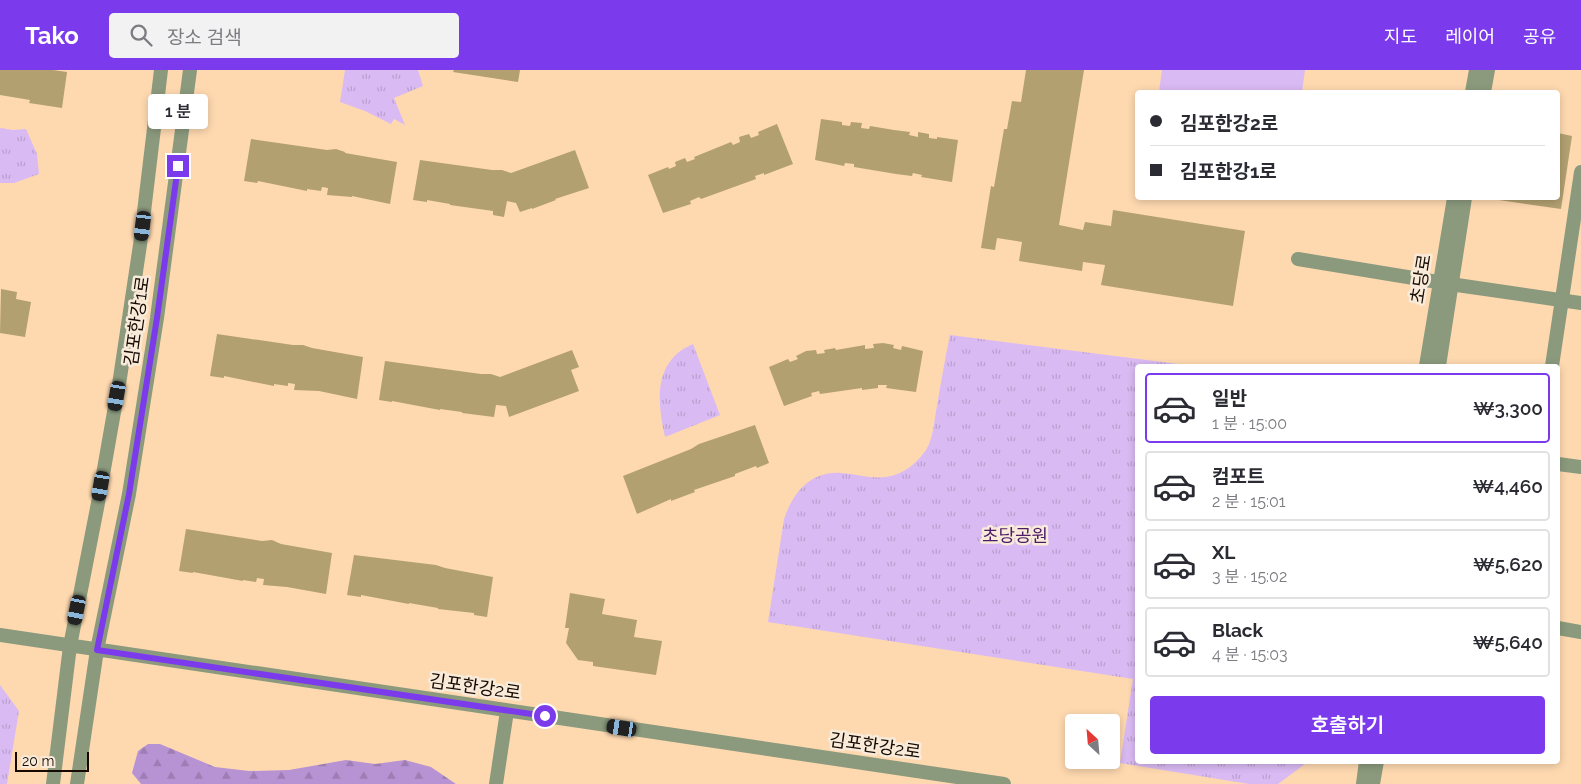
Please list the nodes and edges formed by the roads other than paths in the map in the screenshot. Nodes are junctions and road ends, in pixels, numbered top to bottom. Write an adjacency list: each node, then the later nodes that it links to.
1 (161, 70): 22 (street, 김포한강1로)
2 (190, 70): 23 (street, 김포한강1로)
3 (1476, 70): 5 (street)
4 (1488, 70): 6 (street)
5 (1472, 90)
6 (1484, 90)
7 (1581, 172): 12 (street)
8 (1454, 200): 11 (street, 초당로)
9 (1466, 200): 11 (street, 초당로)
10 (1298, 259): 11 (street)
11 (1445, 283): 12 (street); 14 (street, 초당로); 15 (street, 초당로)
12 (1562, 300): 13 (street); 16 (street)
13 (1581, 303)
14 (1426, 364)
15 (1438, 364)
16 (1552, 364)
17 (1560, 464): 18 (street)
18 (1581, 467)
19 (1560, 628): 20 (street)
20 (1581, 632)
21 (0, 635): 22 (street, 김포한강2로)
22 (70, 646): 23 (street, 김포한강2로); 27 (street, 김포한강1로)
23 (97, 650): 24 (street, 김포한강2로); 28 (street, 김포한강1로)
24 (507, 711): 29 (street); 30 (street, 김포한강2로)
25 (1366, 764): 31 (street)
26 (1376, 764): 32 (street)
27 (53, 784)
28 (77, 784)
29 (496, 784)
30 (1004, 784)
31 (1363, 784)
32 (1373, 784)

